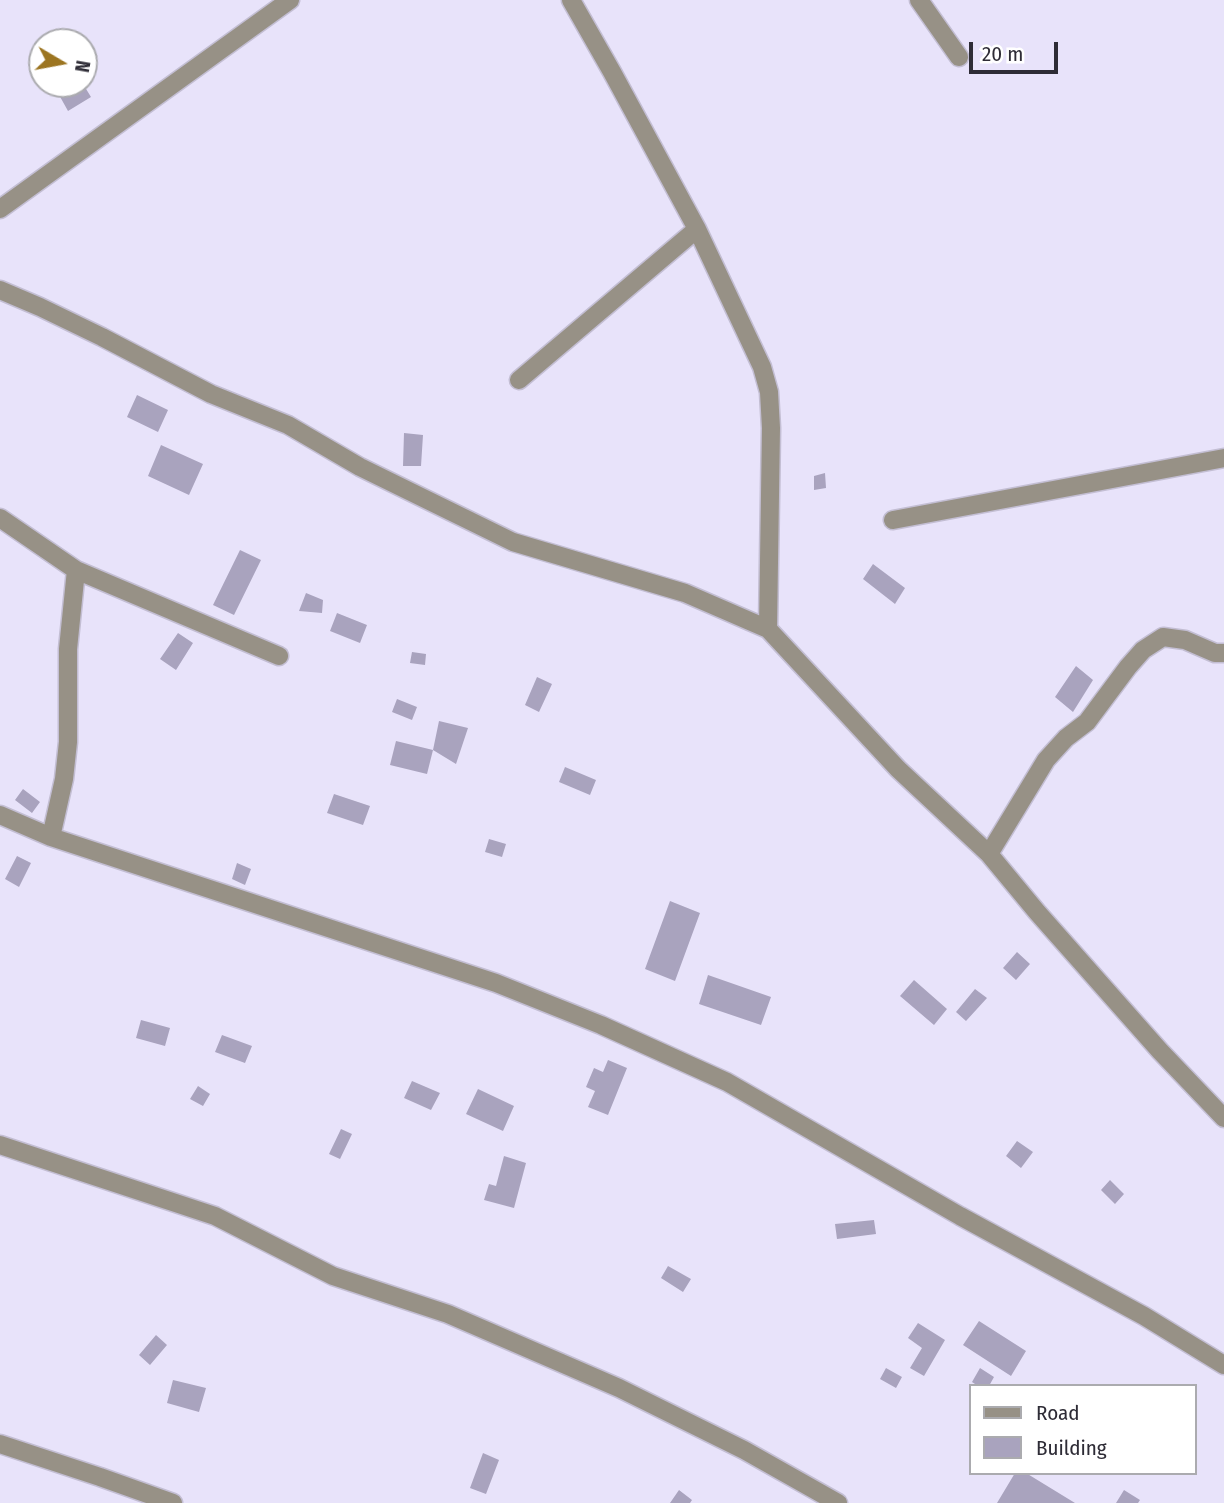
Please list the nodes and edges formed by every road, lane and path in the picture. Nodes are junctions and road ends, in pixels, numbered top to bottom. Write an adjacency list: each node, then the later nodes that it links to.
1 (290, 0): 5 (street)
2 (570, 0): 6 (street)
3 (919, 0): 4 (street)
4 (959, 57)
5 (0, 209)
6 (697, 229): 8 (street); 13 (street)
7 (0, 290): 13 (street)
8 (519, 380)
9 (1224, 458): 11 (street)
10 (0, 518): 12 (street)
11 (893, 520)
12 (76, 570): 15 (street); 17 (street)
13 (768, 629): 18 (street)
14 (1224, 653): 18 (street)
15 (279, 656)
16 (0, 815): 17 (street)
17 (51, 836): 21 (street)
18 (989, 854): 19 (street)
19 (1224, 1118)
20 (0, 1145): 24 (street)
21 (1224, 1365)
22 (0, 1444): 23 (street)
23 (173, 1503)
24 (838, 1503)

